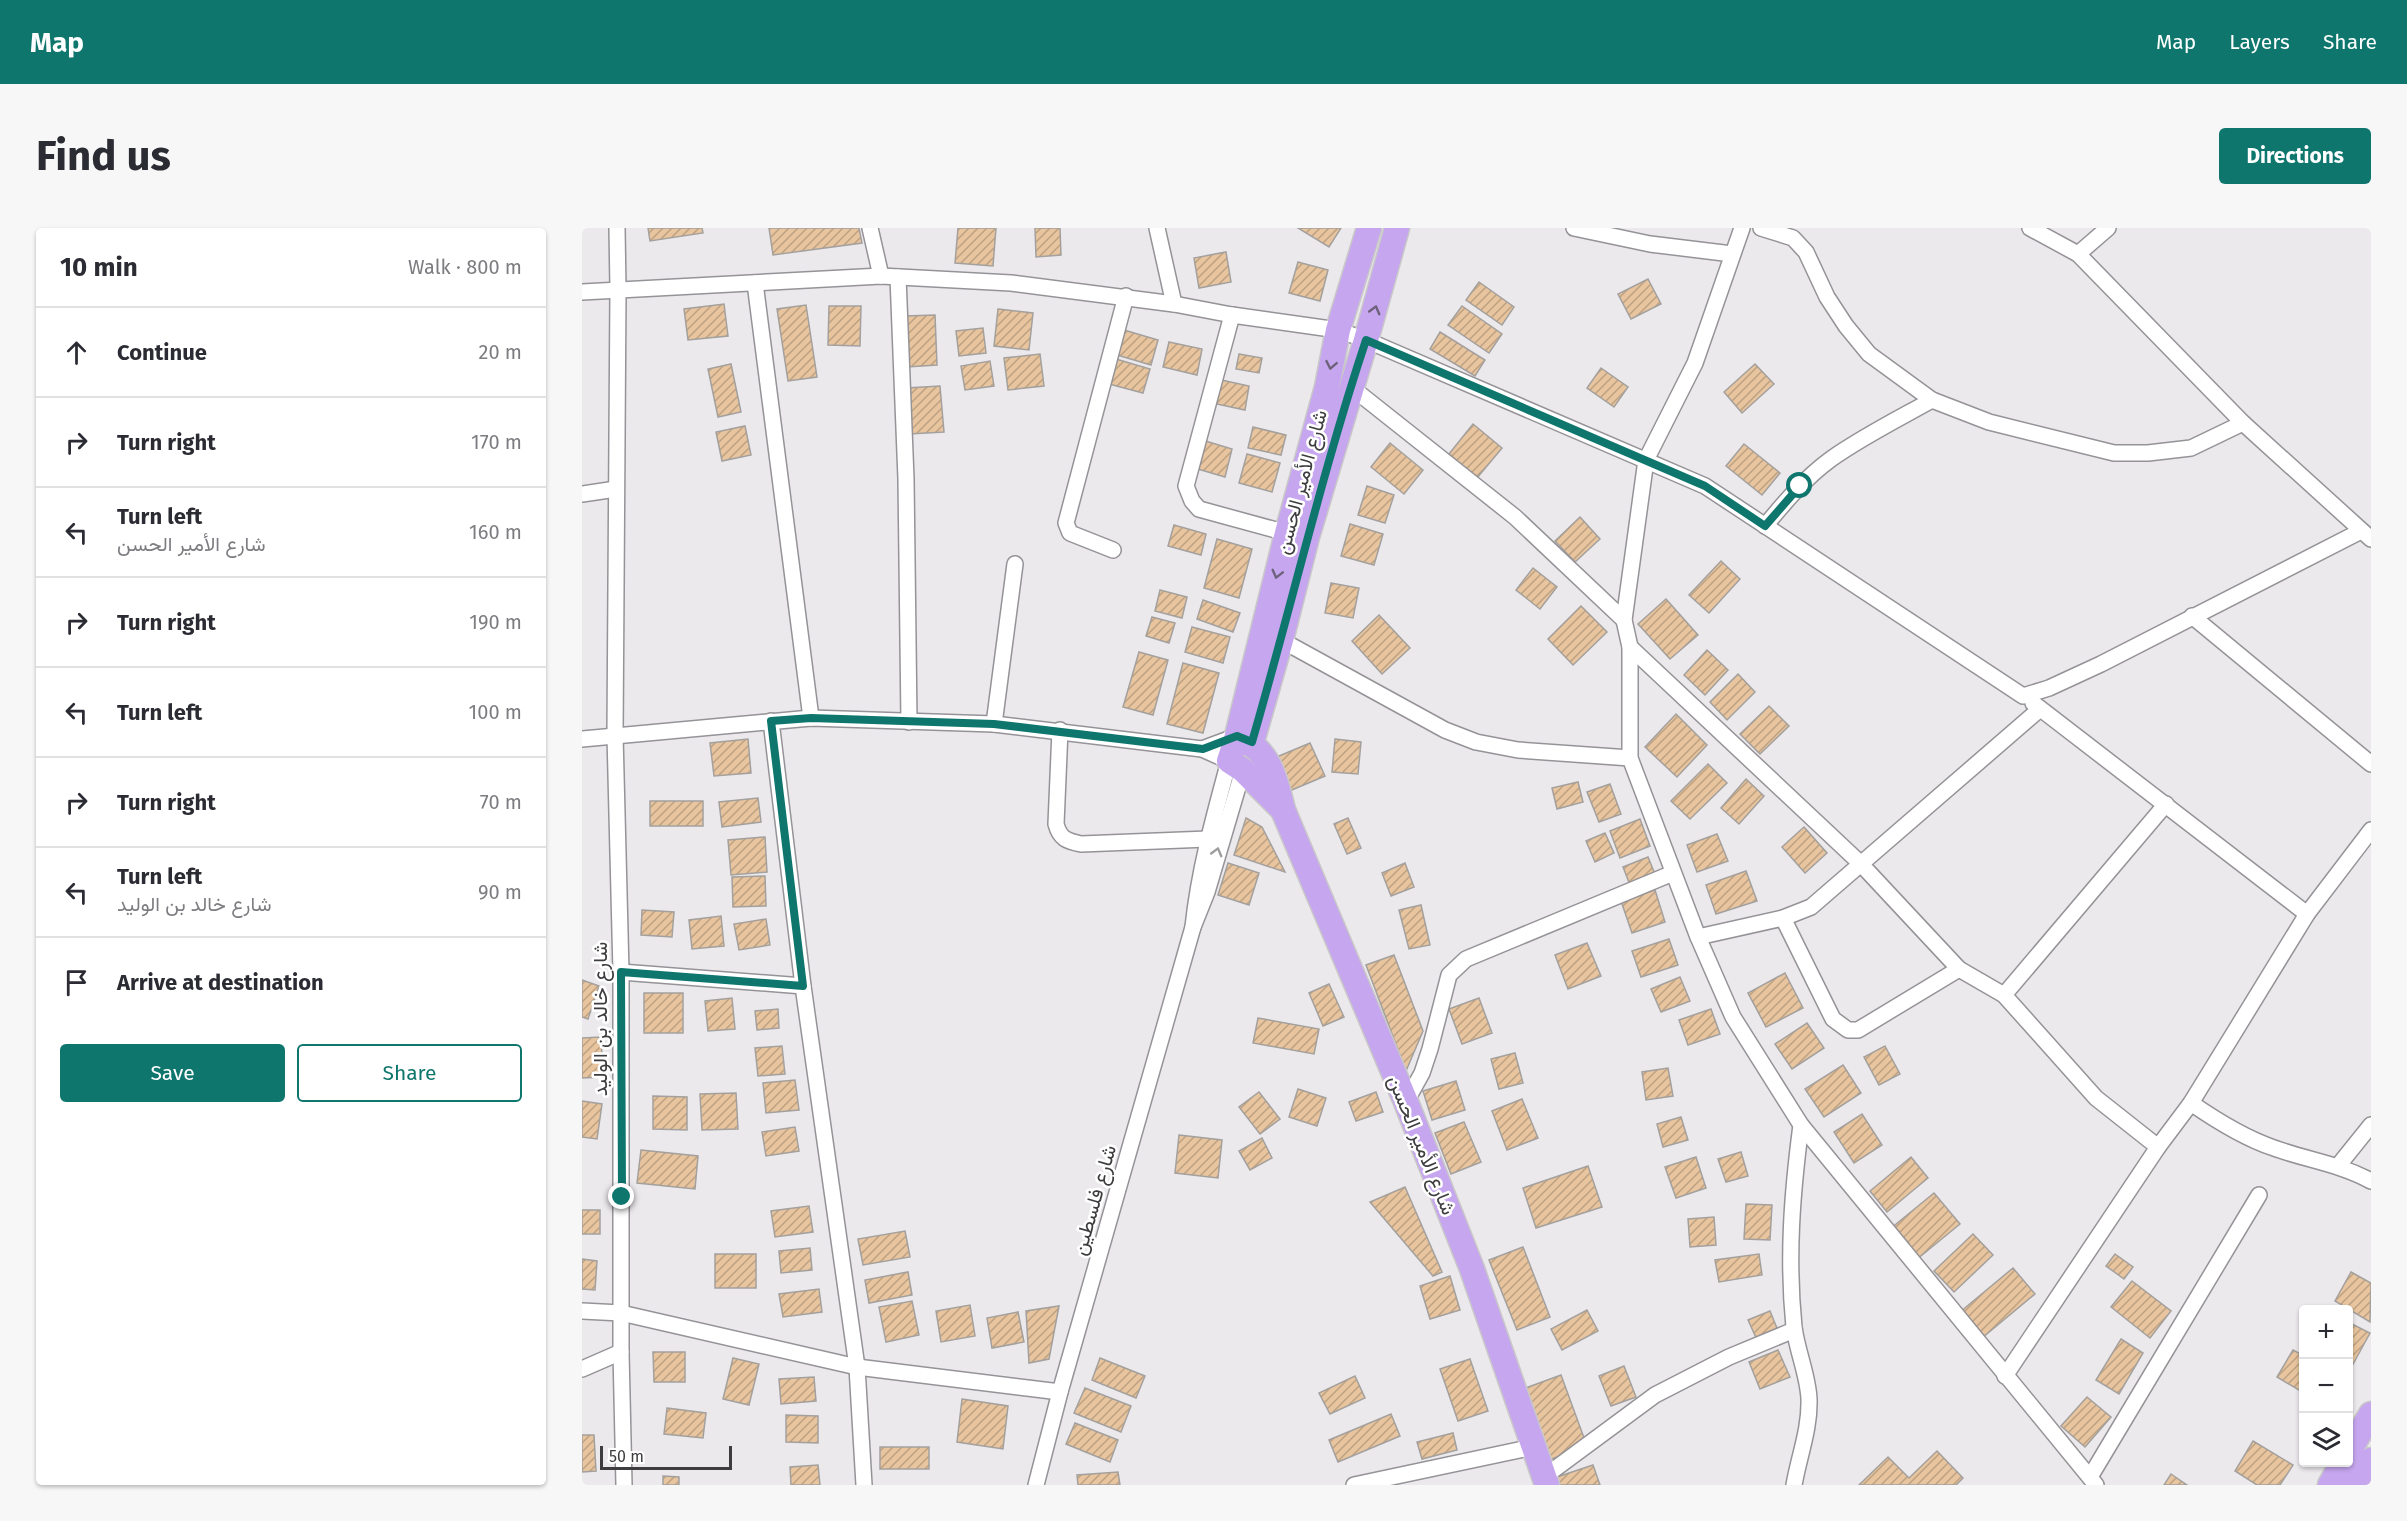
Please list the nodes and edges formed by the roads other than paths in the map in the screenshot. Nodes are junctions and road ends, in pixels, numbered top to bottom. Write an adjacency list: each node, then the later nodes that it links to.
1 (617, 228): 16 (street, شارع خالد بن الوليد)
2 (870, 228): 13 (street)
3 (1157, 228): 19 (street)
4 (1369, 228): 21 (main road, شارع الأمير الحسن)
5 (1397, 228): 22 (main road, شارع الأمير الحسن, one-way to 5)
6 (1574, 228): 11 (street)
7 (1742, 228): 11 (street)
8 (1761, 228): 24 (street)
9 (2030, 228): 12 (street)
10 (2108, 228): 12 (street)
11 (1732, 254): 26 (street)
12 (2078, 254): 25 (street)
13 (881, 276): 14 (street); 15 (street)
14 (898, 277): 18 (street); 42 (street)
15 (754, 283): 16 (street); 40 (street)
16 (618, 289): 17 (street); 27 (street, شارع خالد بن الوليد)
17 (582, 292)
18 (1126, 296): 19 (street); 32 (street)
19 (1173, 304): 20 (street)
20 (1232, 315): 21 (street); 30 (street)
21 (1338, 330): 22 (street); 30 (main road, شارع الأمير الحسن, one-way to 30)
22 (1366, 340): 23 (main road, شارع الأمير الحسن); 26 (street)
23 (1351, 387): 35 (street); 36 (main road, شارع الأمير الحسن)
24 (1932, 400): 25 (street); 29 (street)
25 (2243, 423): 31 (street)
26 (1646, 460): 29 (street); 35 (street)
27 (616, 489): 28 (street); 45 (street, شارع خالد بن الوليد)
28 (582, 494)
29 (1765, 526): 38 (street)
30 (1287, 533): 47 (main road, شارع الأمير الحسن, one-way to 47)
31 (2366, 535): 34 (street)
32 (1113, 550)
33 (1015, 564): 43 (street)
34 (2192, 616): 38 (street); 50 (street)
35 (1624, 620): 37 (street)
36 (1281, 640): 47 (main road, شارع الأمير الحسن); 49 (street)
37 (1630, 647): 49 (street); 56 (street)
38 (2023, 696): 39 (street)
39 (2040, 709): 52 (street); 56 (street)
40 (811, 718): 41 (street); 42 (street)
41 (771, 721): 45 (street); 64 (street)
42 (909, 722): 43 (street)
43 (994, 724): 44 (street)
44 (1060, 730): 48 (street); 55 (street)
45 (615, 735): 46 (street); 63 (street, شارع خالد بن الوليد)
46 (582, 739)
47 (1245, 739): 48 (street); 51 (main road, شارع الأمير الحسن); 53 (main road, شارع الأمير الحسن)
48 (1203, 749): 51 (street)
49 (1630, 758): 57 (street)
50 (2371, 764)
51 (1236, 766): 53 (main road, شارع الأمير الحسن); 55 (street, شارع فلسطين); 60 (street, شارع فلسطين, one-way to 51)
52 (2166, 804): 58 (street); 65 (street)
53 (1282, 810): 66 (main road, شارع الأمير الحسن)
54 (2371, 830): 58 (street)
55 (1208, 838): 60 (street, شارع فلسطين)
56 (1860, 863): 59 (street); 62 (street)
57 (1673, 873): 61 (street); 66 (street)
58 (2307, 914): 67 (street)
59 (1783, 918): 61 (street); 62 (street)
60 (1192, 927): 81 (street, شارع فلسطين)
61 (1698, 938): 68 (street)
62 (1959, 969): 65 (street)
63 (621, 972): 64 (street); 75 (street, شارع خالد بن الوليد)
64 (803, 986): 78 (street)
65 (2004, 995): 70 (street)
66 (1406, 1102): 84 (main road, شارع الأمير الحسن)
67 (2191, 1103): 70 (street); 71 (street)
68 (1801, 1125): 76 (street); 80 (street)
69 (2371, 1125): 71 (street)
70 (2158, 1147): 80 (street)
71 (2338, 1166): 72 (street)
72 (2371, 1181)
73 (2259, 1195): 88 (street)
74 (582, 1311): 75 (street)
75 (621, 1313): 77 (street, شارع خالد بن الوليد); 78 (street)
76 (1794, 1330): 87 (street); 93 (street)
77 (621, 1352): 79 (street); 89 (street, شارع خالد بن الوليد)
78 (857, 1367): 81 (street); 90 (street)
79 (582, 1369)
80 (2005, 1376): 88 (street)
81 (1060, 1392): 91 (street, شارع فلسطين)
82 (2371, 1414): 83 (main road)
83 (2353, 1446)
84 (1533, 1447): 87 (main road, شارع الأمير الحسن); 92 (street)
85 (2371, 1460): 95 (main road)
86 (2340, 1467): 94 (main road)
87 (1545, 1481)
88 (2093, 1481)
89 (624, 1485)
90 (864, 1485)
91 (1036, 1485)
92 (1354, 1485)
93 (1794, 1485)
94 (2330, 1485)
95 (2356, 1485)

